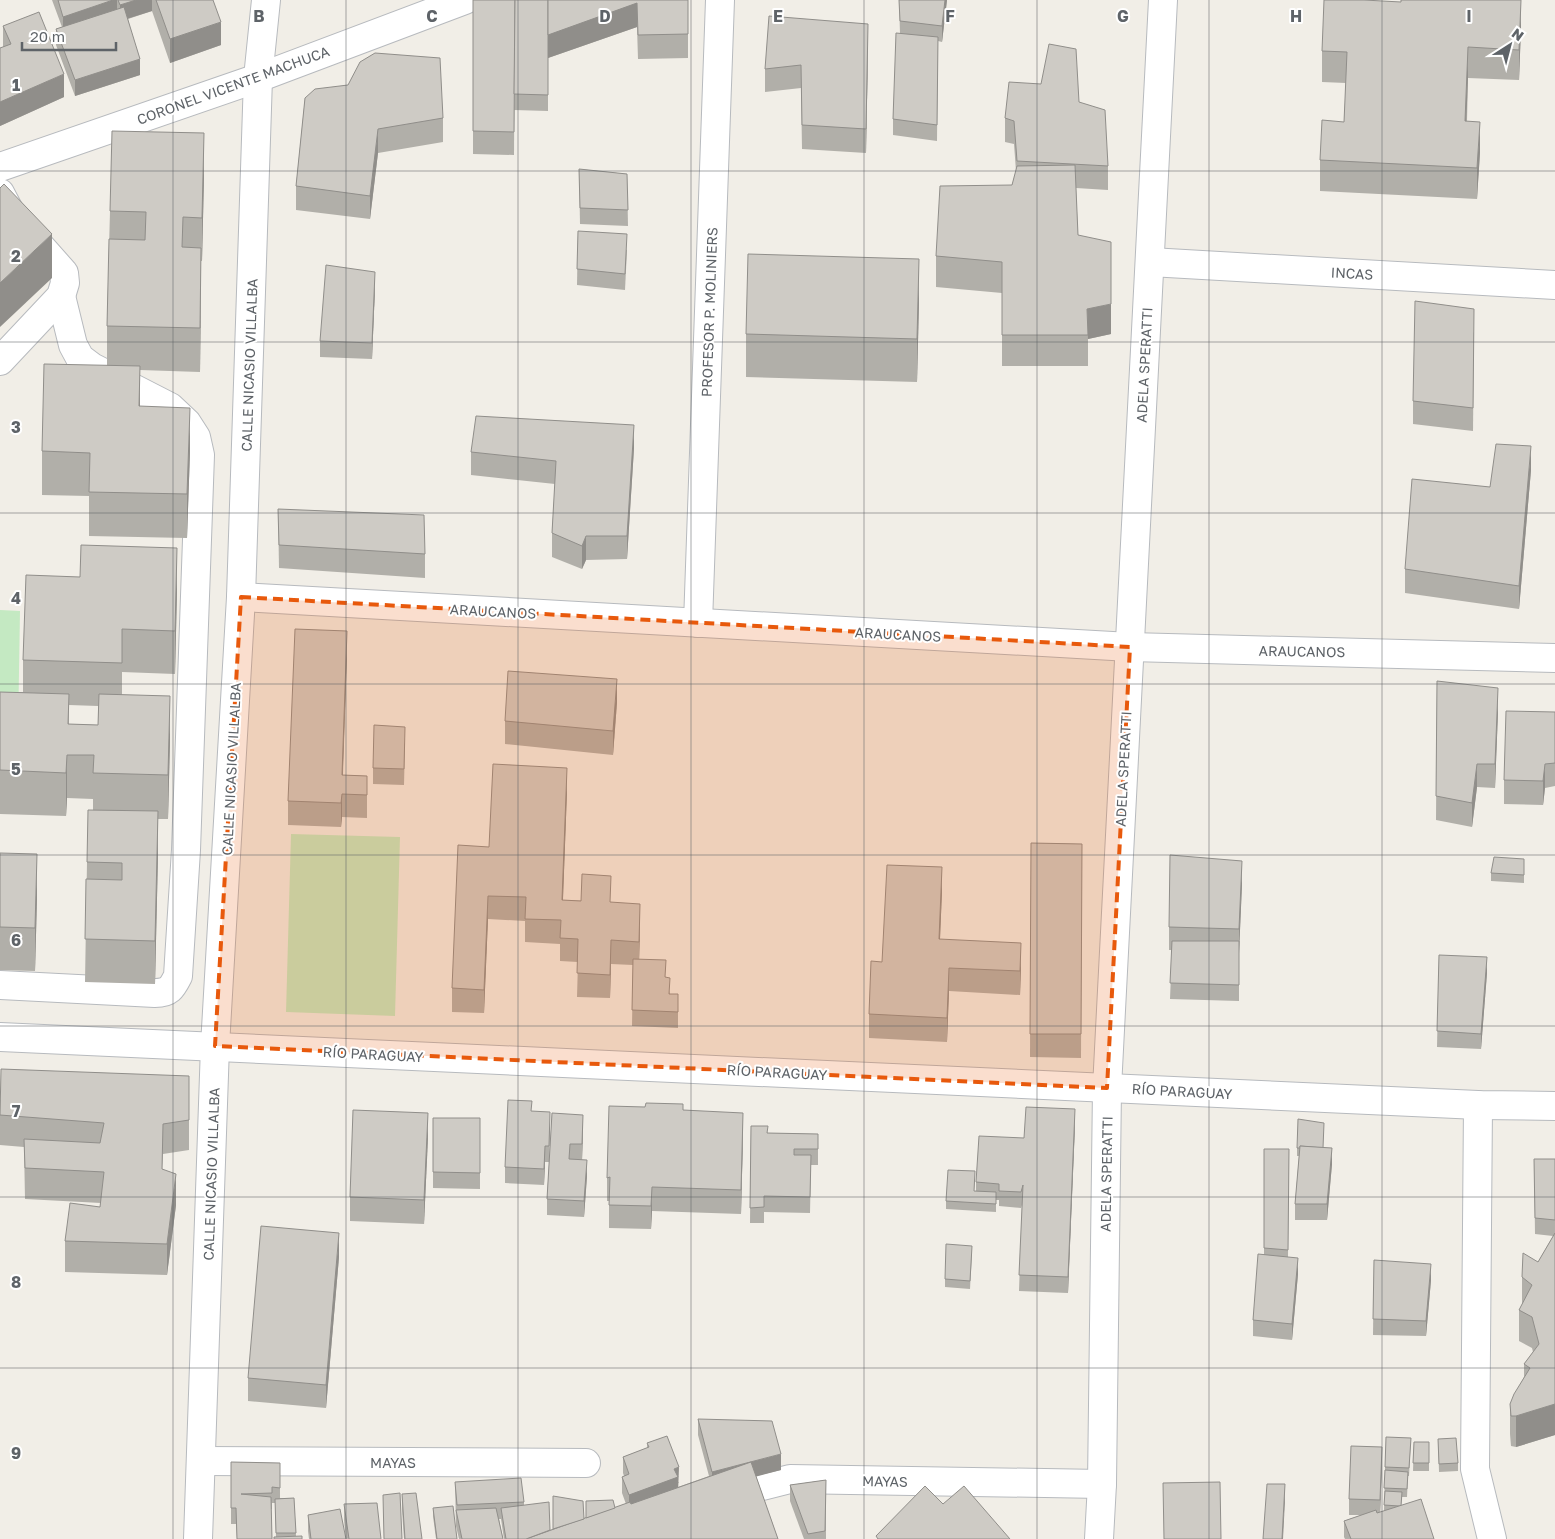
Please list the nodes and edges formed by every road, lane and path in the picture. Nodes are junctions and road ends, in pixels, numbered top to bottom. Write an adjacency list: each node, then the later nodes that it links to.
1 (266, 0): 5 (street, CALLE NICASIO VILLALBA)
2 (465, 0): 5 (street, CORONEL VICENTE MACHUCA)
3 (720, 0): 13 (street, PROFESOR P. MOLINIERS)
4 (1163, 0): 8 (street, ADELA SPERATTI)
5 (258, 78): 6 (street, CORONEL VICENTE MACHUCA); 12 (street, CALLE NICASIO VILLALBA)
6 (0, 167)
7 (0, 193): 10 (street)
8 (1150, 262): 9 (street, INCAS); 14 (street, ADELA SPERATTI)
9 (1555, 285)
10 (61, 296): 11 (street); 16 (street)
11 (0, 361)
12 (241, 597): 13 (street, ARAUCANOS); 18 (street, CALLE NICASIO VILLALBA)
13 (698, 623): 14 (street, ARAUCANOS)
14 (1130, 647): 15 (street, ARAUCANOS); 19 (street, ADELA SPERATTI)
15 (1555, 658)
16 (0, 985)
17 (0, 1037): 18 (street, RÍO PARAGUAY)
18 (215, 1046): 19 (street, RÍO PARAGUAY); 22 (street, CALLE NICASIO VILLALBA)
19 (1107, 1088): 20 (street, RÍO PARAGUAY); 24 (street, ADELA SPERATTI)
20 (1478, 1106): 21 (street, RÍO PARAGUAY); 28 (street)
21 (1555, 1106)
22 (201, 1461): 23 (street, MAYAS); 26 (street, CALLE NICASIO VILLALBA)
23 (586, 1463)
24 (1102, 1484): 25 (street, MAYAS); 27 (street, ADELA SPERATTI)
25 (700, 1502)
26 (198, 1539)
27 (1099, 1539)
28 (1492, 1539)

